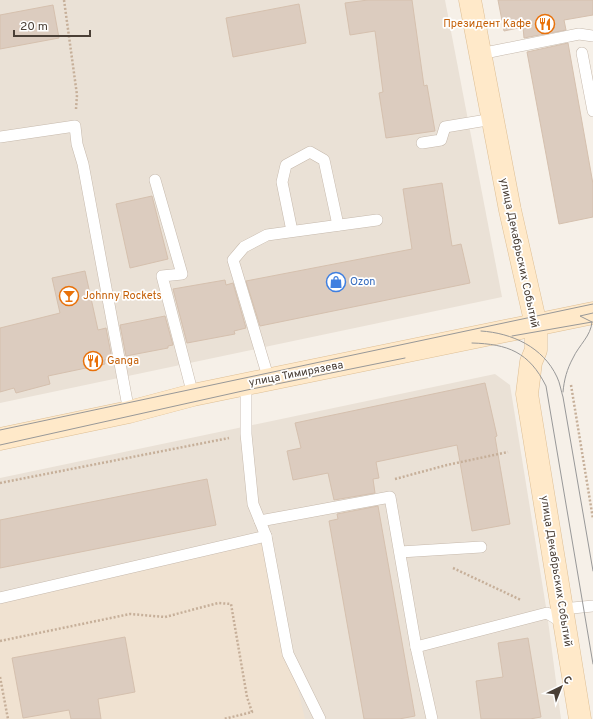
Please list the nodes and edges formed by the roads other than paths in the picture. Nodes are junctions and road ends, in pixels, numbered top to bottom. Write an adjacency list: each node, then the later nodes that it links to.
1 (470, 0): 4 (main road, улица Декабрьских Событий)
2 (593, 36): 4 (lane)
3 (582, 53): 5 (lane)
4 (480, 54): 6 (main road, улица Декабрьских Событий)
5 (593, 111)
6 (493, 119): 8 (lane); 14 (main road, улица Декабрьских Событий)
7 (0, 137): 18 (lane)
8 (422, 143)
9 (155, 180): 17 (lane)
10 (378, 220): 11 (lane)
11 (338, 225): 12 (lane); 12 (lane)
12 (292, 232): 15 (lane)
13 (593, 313): 14 (main road, улица Тимирязева)
14 (536, 325): 15 (main road, улица Тимирязева); 26 (main road, улица Декабрьских Событий)
15 (269, 380): 16 (main road, улица Тимирязева)
16 (246, 384): 17 (main road, улица Тимирязева); 20 (lane)
17 (193, 395): 18 (main road, улица Тимирязева)
18 (129, 412): 19 (main road, улица Тимирязева)
19 (0, 439)
20 (260, 521): 21 (lane); 23 (lane)
21 (266, 536): 24 (lane); 28 (lane)
22 (481, 546): 23 (lane)
23 (400, 552): 27 (lane)
24 (0, 598)
25 (593, 606): 26 (lane)
26 (558, 616): 27 (lane); 30 (main road, улица Декабрьских Событий)
27 (416, 647): 29 (lane)
28 (320, 719)
29 (432, 719)
30 (580, 719)

